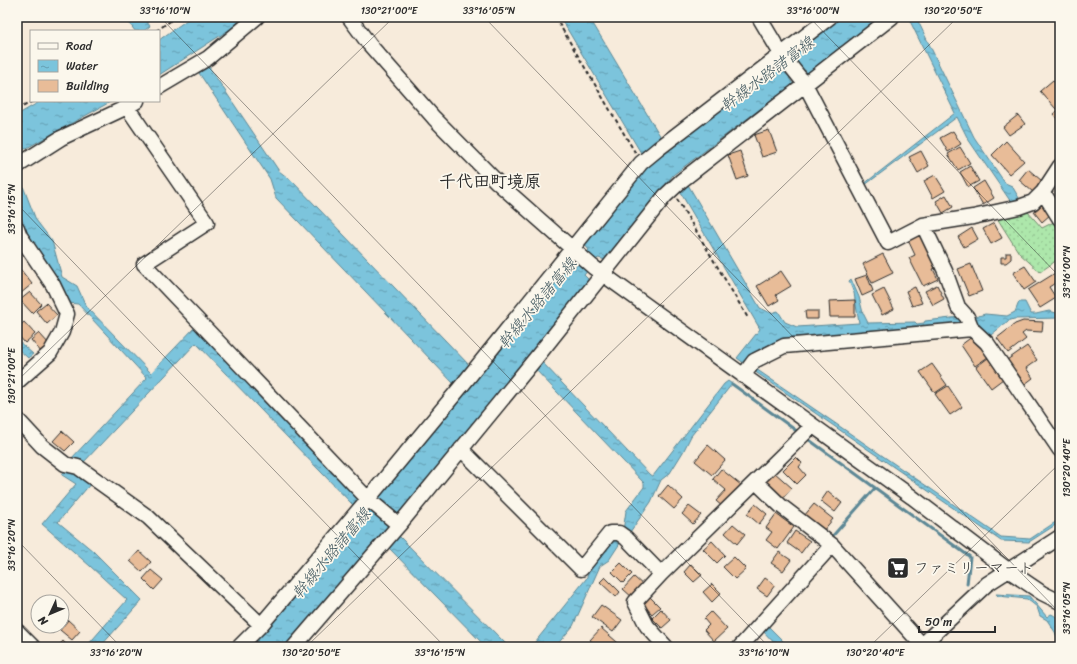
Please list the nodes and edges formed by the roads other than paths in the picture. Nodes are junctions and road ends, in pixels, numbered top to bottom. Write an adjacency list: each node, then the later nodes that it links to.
1 (257, 17): 8 (street)
2 (349, 17): 16 (street)
3 (759, 17): 6 (street)
4 (830, 17): 6 (street)
5 (892, 17): 7 (street)
6 (784, 57): 7 (street); 16 (street)
7 (802, 82): 14 (street); 17 (street)
8 (160, 86)
9 (132, 104): 10 (street); 26 (street)
10 (17, 166)
11 (1060, 166): 12 (street)
12 (1043, 192): 13 (street); 14 (street)
13 (1060, 219)
14 (923, 225): 18 (street)
15 (17, 228): 20 (street)
16 (577, 253): 17 (street); 26 (street)
17 (598, 271): 19 (street); 23 (street)
18 (972, 329): 19 (street); 24 (street)
19 (743, 376): 22 (street)
20 (17, 382)
21 (17, 419): 33 (street)
22 (811, 425): 25 (street); 30 (street)
23 (460, 449): 27 (street); 31 (street)
24 (1060, 450)
25 (756, 482): 29 (street); 31 (street)
26 (373, 503): 27 (street); 33 (street)
27 (394, 521): 38 (street)
28 (1060, 538): 30 (street)
29 (829, 542): 35 (street); 40 (street)
30 (1008, 570): 32 (street); 35 (street)
31 (661, 574): 39 (street)
32 (1060, 602)
33 (261, 625): 37 (street)
34 (17, 631): 36 (street)
35 (921, 646)
36 (32, 647)
37 (239, 647)
38 (294, 647)
39 (666, 647)
40 (740, 647)

